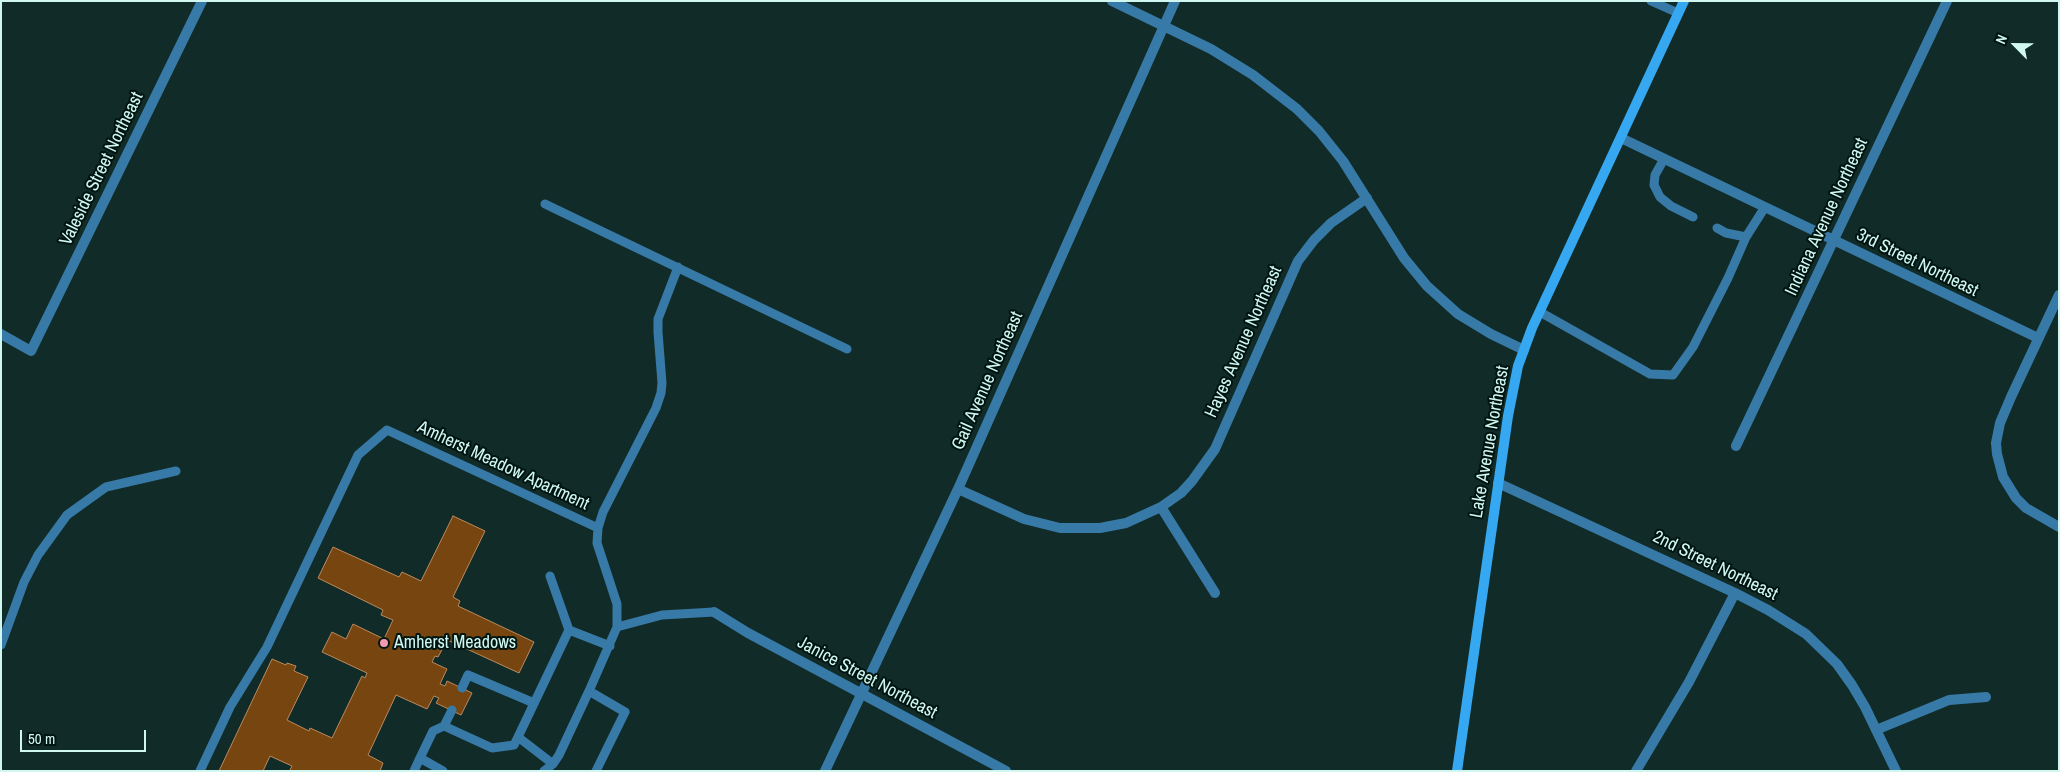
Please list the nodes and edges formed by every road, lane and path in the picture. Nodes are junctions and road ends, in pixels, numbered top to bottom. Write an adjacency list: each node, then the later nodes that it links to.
1 (202, 1): 21 (street, Valeside Street Northeast)
2 (1112, 1): 8 (street)
3 (1175, 1): 8 (street, Gail Avenue Northeast)
4 (1650, 1): 7 (lane)
5 (1684, 1): 7 (street, Lake Avenue Northeast)
6 (1947, 1): 17 (street, Indiana Avenue Northeast)
7 (1678, 13): 9 (street, Lake Avenue Northeast)
8 (1164, 25): 11 (street); 28 (street, Gail Avenue Northeast)
9 (1621, 138): 10 (street, 3rd Street Northeast); 20 (street, Lake Avenue Northeast)
10 (1664, 159): 13 (street, 3rd Street Northeast); 14 (lane)
11 (1367, 198): 24 (street); 29 (street, Hayes Avenue Northeast)
12 (545, 204): 18 (lane)
13 (1765, 208): 16 (lane); 17 (street, 3rd Street Northeast)
14 (1693, 217)
15 (1717, 228): 16 (lane)
16 (1746, 237): 20 (lane)
17 (1833, 240): 22 (street, 3rd Street Northeast); 25 (street, Indiana Avenue Northeast)
18 (678, 268): 23 (lane); 31 (lane, Amherst Meadow Apartment)
19 (2059, 296): 22 (street)
20 (1540, 312): 24 (street, Lake Avenue Northeast)
21 (1, 334)
22 (2038, 338): 30 (street)
23 (847, 349)
24 (1524, 350): 27 (street, Lake Avenue Northeast)
25 (1736, 446)
26 (176, 471): 38 (lane)
27 (1498, 482): 34 (street, 2nd Street Northeast); 57 (street, Lake Avenue Northeast)
28 (958, 489): 29 (street, Hayes Avenue Northeast); 42 (street, Gail Avenue Northeast)
29 (1160, 507): 33 (street)
30 (2059, 527)
31 (598, 528): 36 (lane); 51 (lane, Amherst Meadow Apartment)
32 (550, 576): 37 (lane)
33 (1215, 593)
34 (1735, 593): 47 (street, 2nd Street Northeast); 58 (street)
35 (714, 612): 36 (lane); 42 (street, Janice Street Northeast)
36 (617, 627): 39 (lane)
37 (569, 630): 39 (lane); 44 (lane)
38 (1, 645)
39 (610, 646): 41 (lane)
40 (462, 688): 44 (lane)
41 (590, 692): 50 (lane); 54 (lane)
42 (862, 694): 55 (street, Gail Avenue Northeast); 56 (street, Janice Street Northeast)
43 (1986, 697): 47 (street)
44 (534, 703): 48 (lane)
45 (452, 710): 46 (lane)
46 (444, 726): 48 (lane); 49 (lane)
47 (1876, 730): 59 (street, 2nd Street Northeast)
48 (518, 737): 50 (lane)
49 (420, 758): 52 (lane); 53 (lane)
50 (550, 768)
51 (200, 771)
52 (414, 771)
53 (443, 771)
54 (596, 771)
55 (825, 771)
56 (1006, 771)
57 (1457, 771)
58 (1636, 771)
59 (1896, 771)

